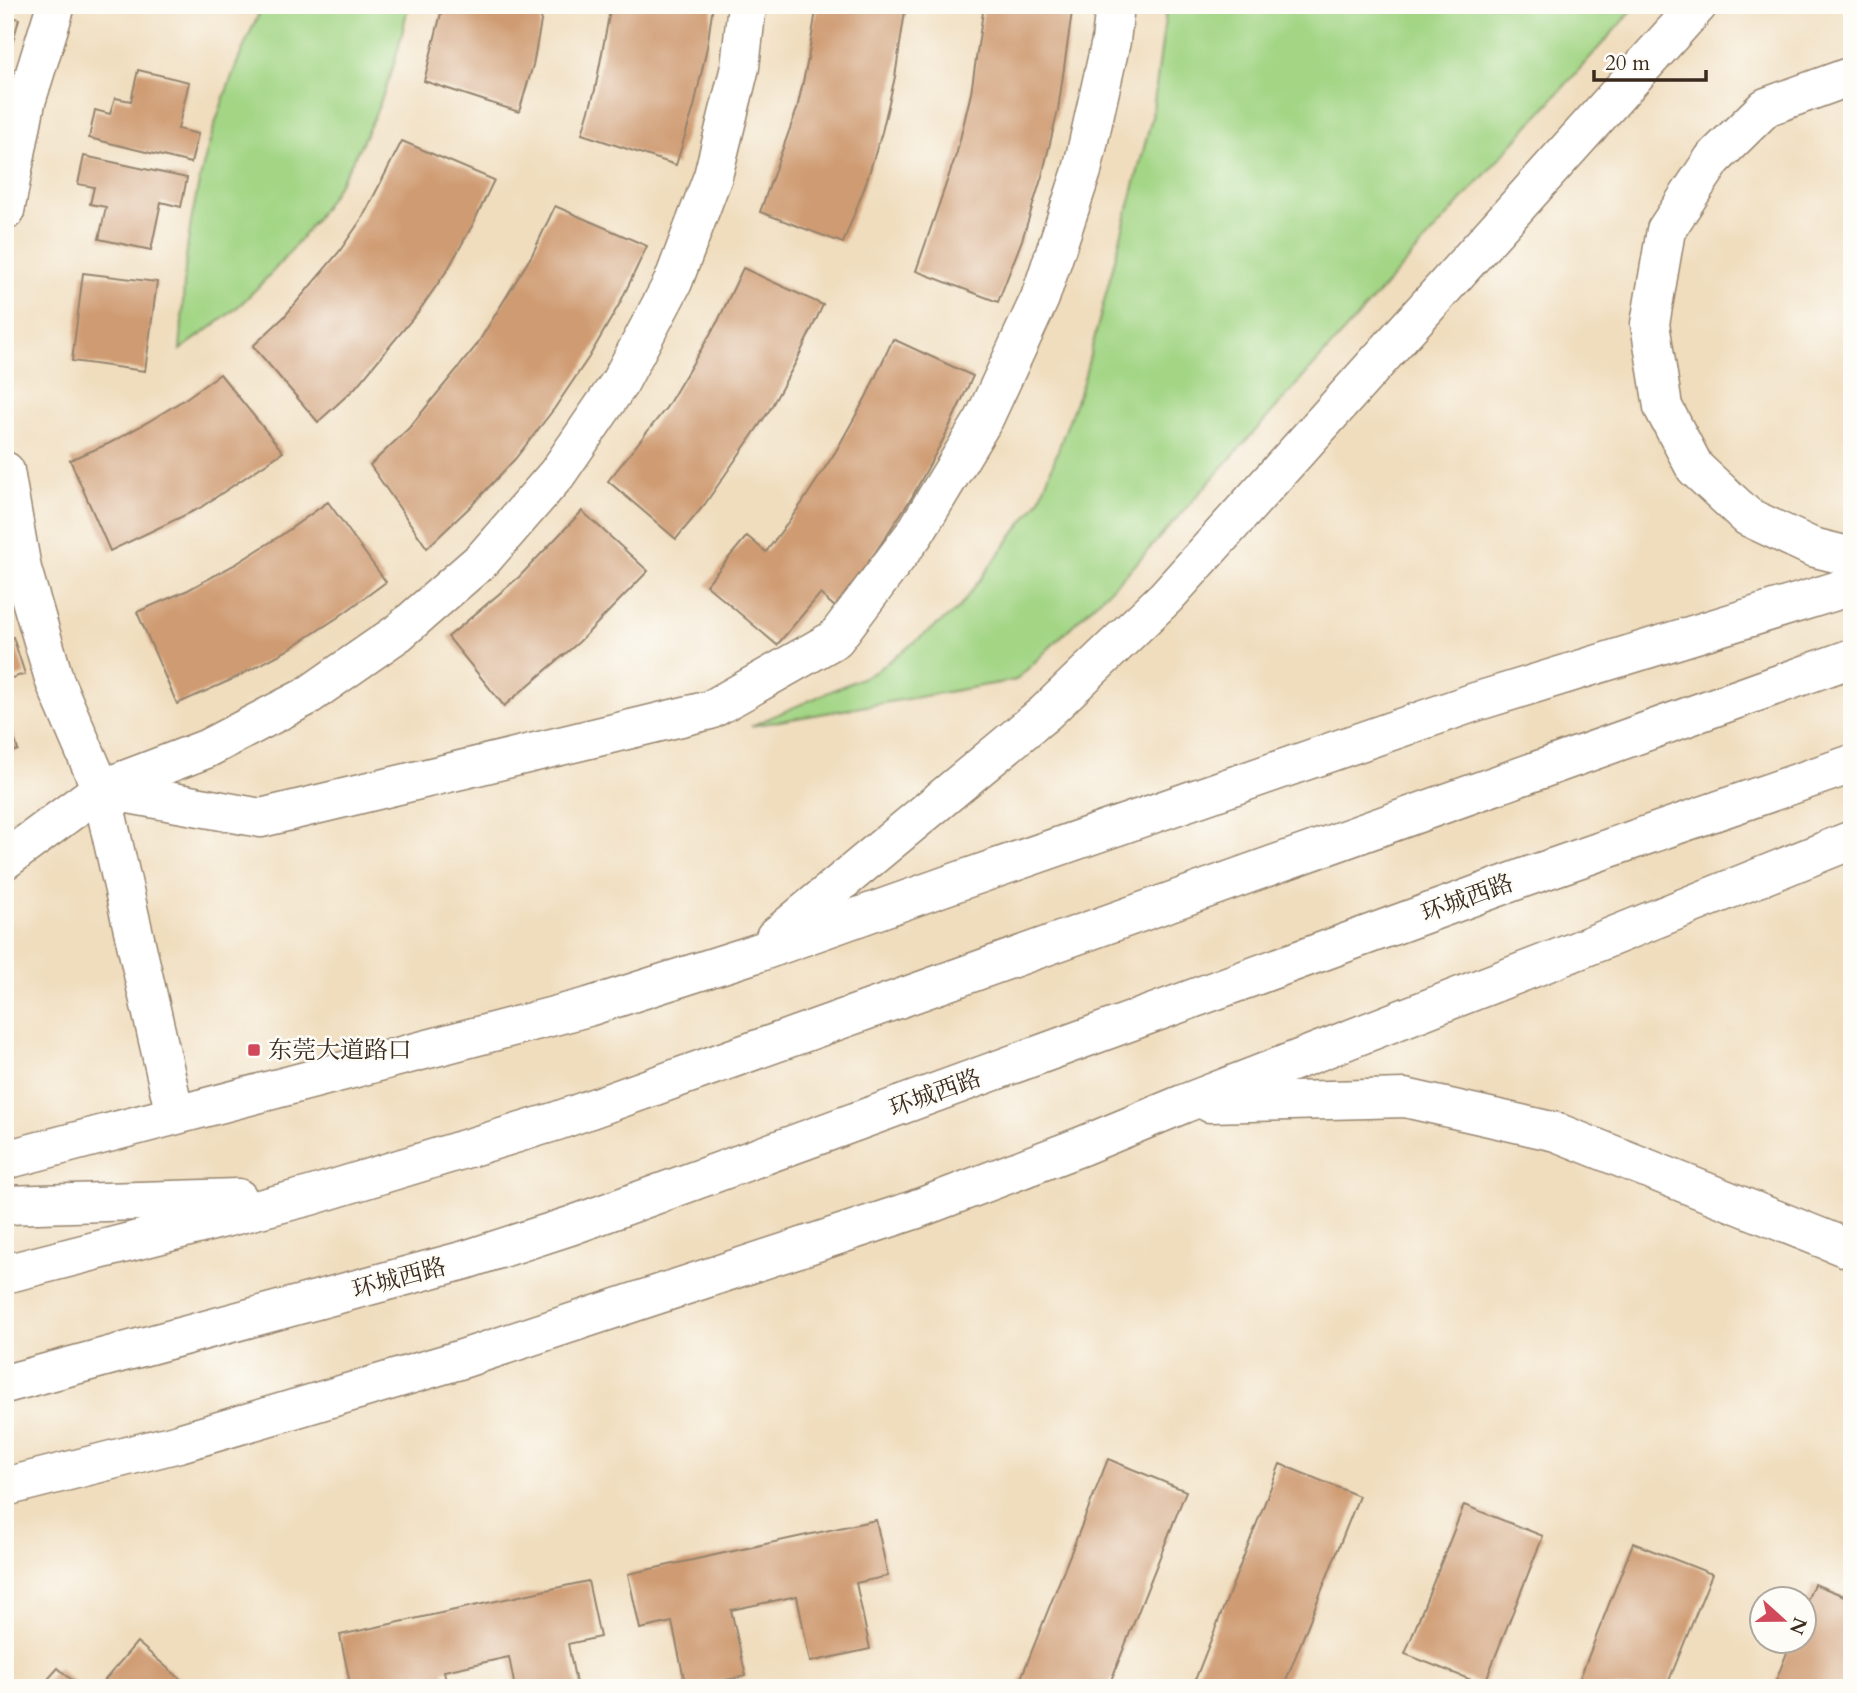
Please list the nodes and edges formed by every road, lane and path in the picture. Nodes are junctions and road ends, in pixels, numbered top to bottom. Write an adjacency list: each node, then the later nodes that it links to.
1 (56, 5): 6 (main road)
2 (747, 5): 12 (main road)
3 (1115, 5): 12 (main road)
4 (1698, 5): 15 (main road)
5 (1852, 78): 8 (main road)
6 (5, 211)
7 (5, 471): 12 (main road)
8 (1852, 557)
9 (1852, 586): 15 (main road)
10 (1852, 659): 19 (main road)
11 (1852, 764): 23 (main road, 环城西路)
12 (101, 789): 14 (main road); 17 (main road)
13 (1852, 840): 16 (main road)
14 (5, 860)
15 (754, 954): 17 (main road)
16 (1183, 1104): 21 (main road); 24 (main road)
17 (174, 1115): 18 (main road)
18 (5, 1160)
19 (310, 1196): 20 (main road); 22 (main road)
20 (5, 1205)
21 (1852, 1250)
22 (5, 1274)
23 (5, 1384)
24 (5, 1487)

